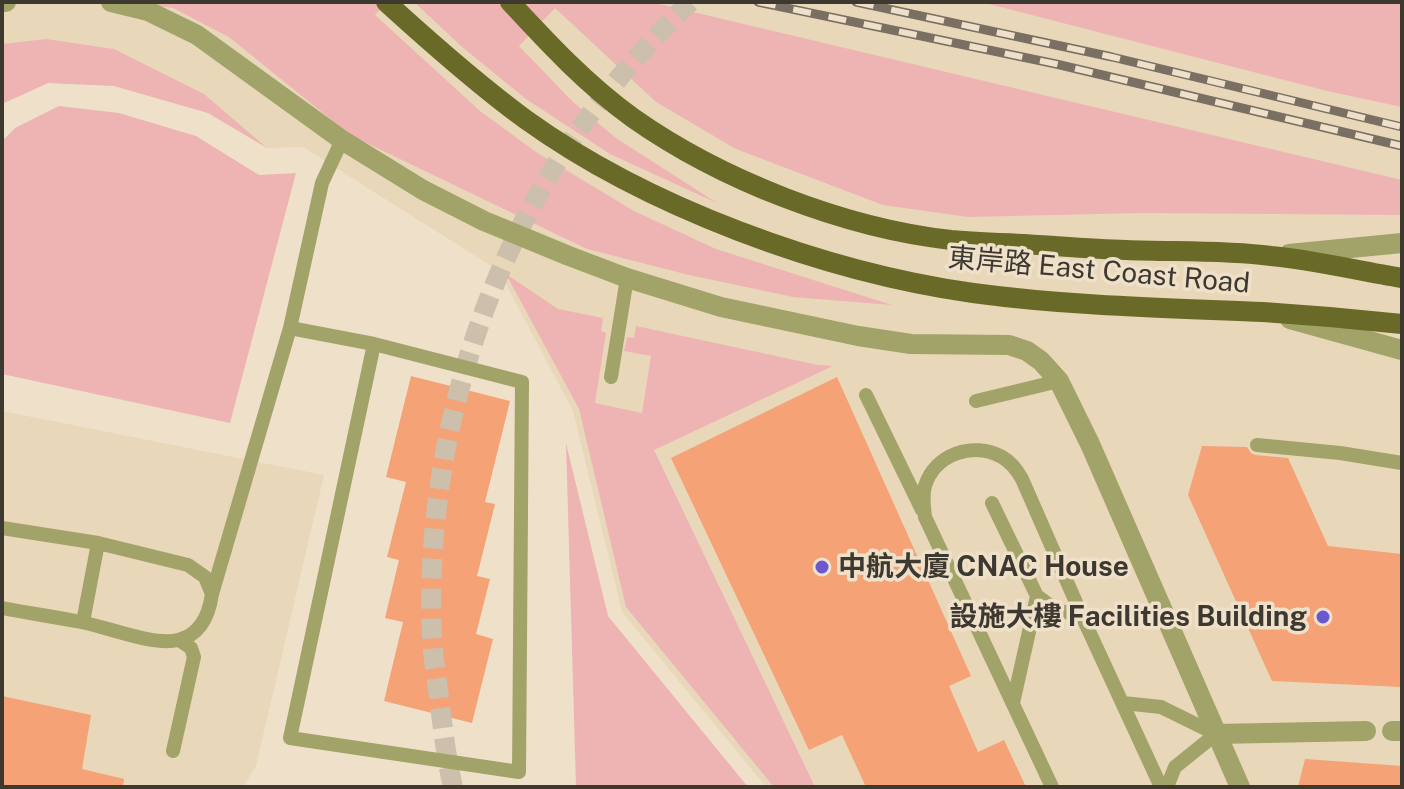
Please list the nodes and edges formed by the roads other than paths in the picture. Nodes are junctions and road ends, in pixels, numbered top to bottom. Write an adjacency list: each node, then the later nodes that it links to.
1 (111, 2): 4 (street)
2 (386, 2): 9 (main road, 東岸路 East Coast Road)
3 (510, 2): 6 (main road, 東岸路 East Coast Road)
4 (342, 140): 7 (street); 11 (lane)
5 (1402, 243): 6 (street, 東岸路 East Coast Road)
6 (1273, 256): 8 (main road)
7 (627, 278): 14 (lane); 15 (street)
8 (1402, 278)
9 (1268, 313): 10 (main road); 13 (street, 東岸路 East Coast Road)
10 (1402, 324)
11 (290, 328): 12 (lane); 24 (lane)
12 (374, 344): 12 (lane)
13 (1402, 350)
14 (611, 377)
15 (1059, 381): 17 (lane); 33 (street)
16 (866, 395): 21 (lane)
17 (976, 401)
18 (1257, 445): 19 (lane)
19 (1402, 463)
20 (992, 503): 25 (lane)
21 (925, 517): 27 (lane); 30 (lane)
22 (2, 528): 23 (lane)
23 (98, 543): 24 (lane); 28 (lane)
24 (212, 594): 29 (lane)
25 (1037, 596): 27 (lane); 30 (lane)
26 (2, 608): 28 (lane)
27 (1082, 616): 31 (lane)
28 (83, 622): 29 (lane)
29 (179, 640): 34 (lane)
30 (1013, 703): 35 (lane)
31 (1123, 703): 33 (lane); 36 (lane)
32 (1366, 731): 33 (street)
33 (1216, 734): 36 (lane); 37 (street)
34 (173, 751)
35 (1052, 787)
36 (1164, 787)
37 (1240, 787)

